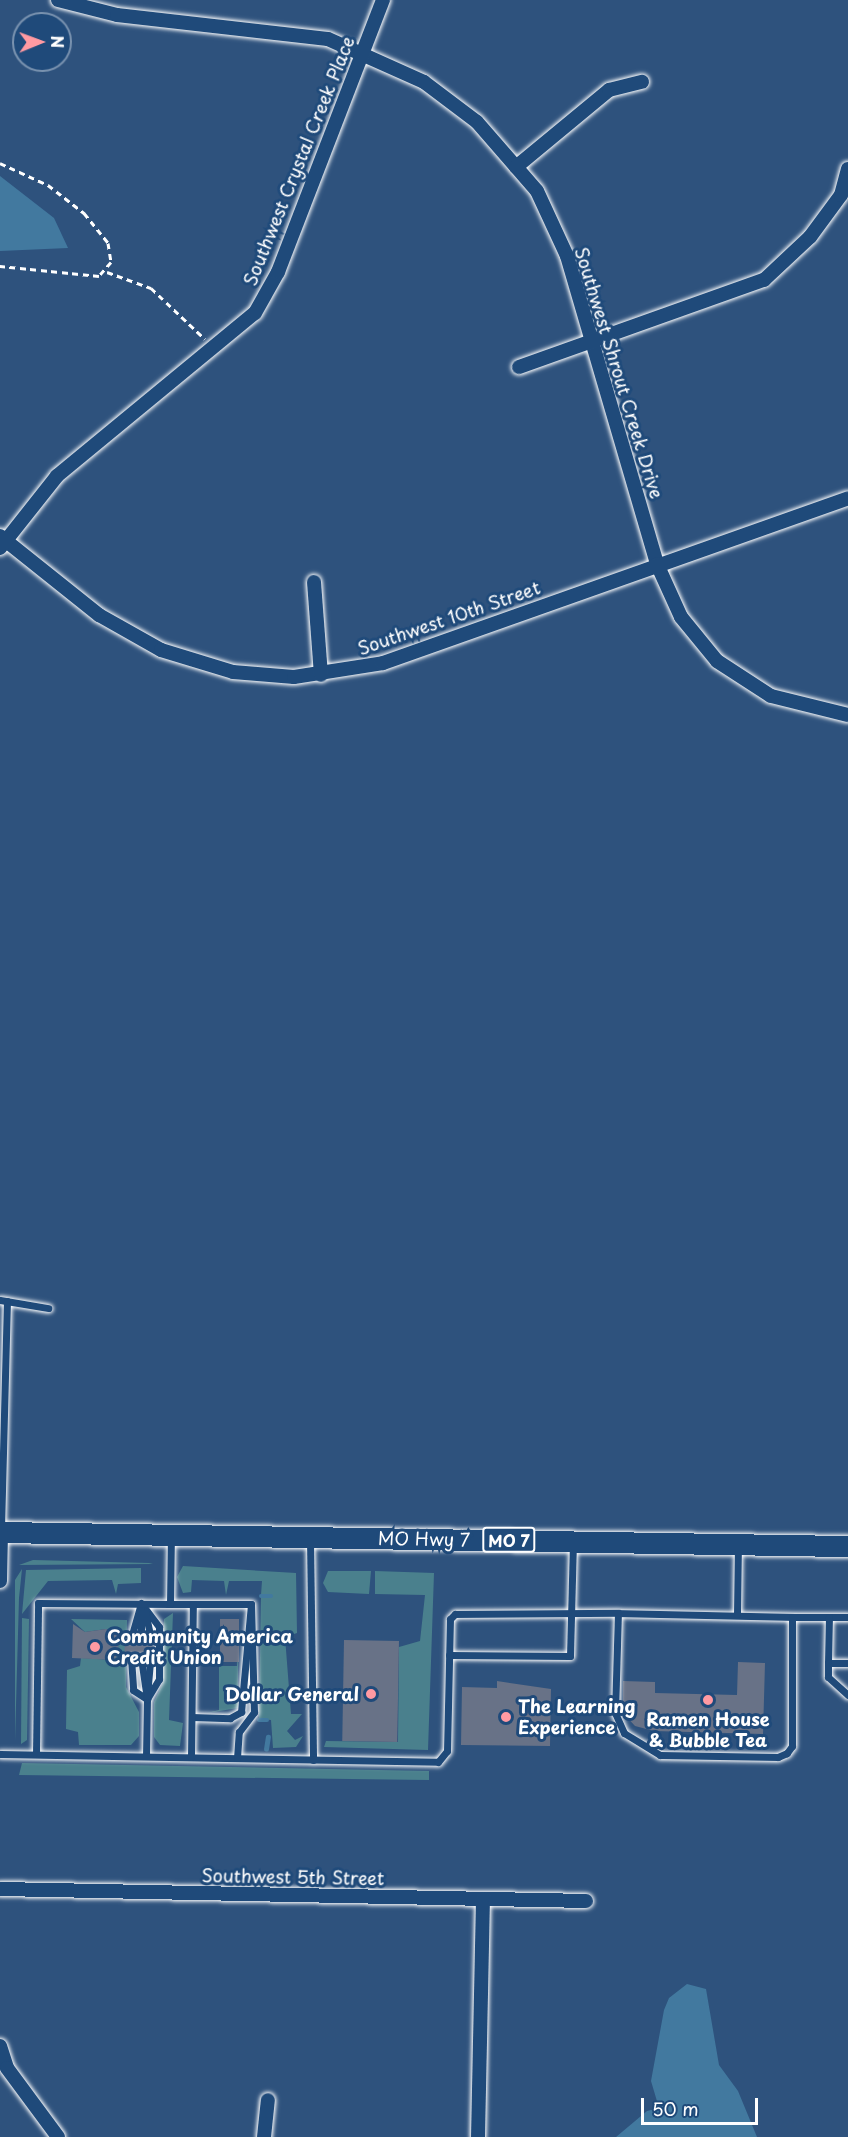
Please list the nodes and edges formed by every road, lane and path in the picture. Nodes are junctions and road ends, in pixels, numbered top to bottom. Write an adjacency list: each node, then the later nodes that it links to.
1 (58, 0): 3 (street, Southwest Shrout Creek Drive)
2 (383, 0): 3 (street, Southwest Crystal Creek Place)
3 (363, 52): 6 (street, Southwest Shrout Creek Drive); 15 (street, Southwest Crystal Creek Place)
4 (642, 82): 6 (street)
5 (0, 163): 10 (path)
6 (516, 167): 12 (street, Southwest Shrout Creek Drive)
7 (848, 169): 8 (street)
8 (844, 196): 12 (street)
9 (0, 266): 10 (path)
10 (107, 272): 11 (path)
11 (205, 339)
12 (592, 342): 13 (street); 16 (street, Southwest Shrout Creek Drive)
13 (519, 368)
14 (848, 498): 16 (street, Southwest 10th Street)
15 (2, 541): 18 (street, Southwest 10th Street)
16 (657, 564): 18 (street, Southwest 10th Street); 19 (street)
17 (314, 582): 18 (street)
18 (321, 675)
19 (848, 715)
20 (3, 1300): 21 (lane); 22 (lane)
21 (48, 1308)
22 (0, 1532): 23 (main road, MO Hwy 7 / MO 7); 28 (street)
23 (171, 1534): 24 (main road, MO Hwy 7 / MO 7); 30 (lane)
24 (310, 1537): 25 (main road, MO Hwy 7 / MO 7); 56 (lane)
25 (573, 1541): 26 (main road, MO Hwy 7 / MO 7); 33 (lane)
26 (738, 1544): 27 (main road, MO Hwy 7 / MO 7); 35 (lane)
27 (848, 1546)
28 (0, 1581)
29 (141, 1603): 30 (lane); 39 (lane); 40 (lane); 41 (lane); 49 (lane); 52 (lane)
30 (170, 1604): 31 (lane)
31 (193, 1604): 32 (lane); 50 (lane)
32 (251, 1604): 50 (lane); 55 (lane)
33 (571, 1612): 34 (lane); 42 (lane); 42 (lane)
34 (618, 1613): 35 (lane); 36 (lane)
35 (737, 1614): 36 (lane)
36 (792, 1617): 37 (lane)
37 (829, 1617): 38 (lane); 46 (lane)
38 (848, 1617)
39 (131, 1638)
40 (141, 1638)
41 (151, 1639)
42 (449, 1655): 56 (lane)
43 (131, 1658): 49 (lane)
44 (141, 1658): 49 (lane)
45 (150, 1658): 49 (lane)
46 (828, 1663): 47 (lane); 48 (lane)
47 (848, 1663)
48 (848, 1695)
49 (147, 1699): 53 (lane)
50 (192, 1717): 54 (lane)
51 (0, 1754): 52 (lane)
52 (36, 1754): 53 (lane)
53 (146, 1756): 54 (lane)
54 (191, 1757): 55 (lane)
55 (237, 1758): 56 (lane)
56 (313, 1760)
57 (0, 1888): 58 (street, Southwest 5th Street)
58 (483, 1899): 59 (street, Southwest 5th Street); 65 (street)
59 (586, 1901)
60 (0, 2046): 61 (street)
61 (4, 2070): 63 (street)
62 (268, 2100): 64 (street)
63 (58, 2137)
64 (264, 2137)
65 (478, 2137)

